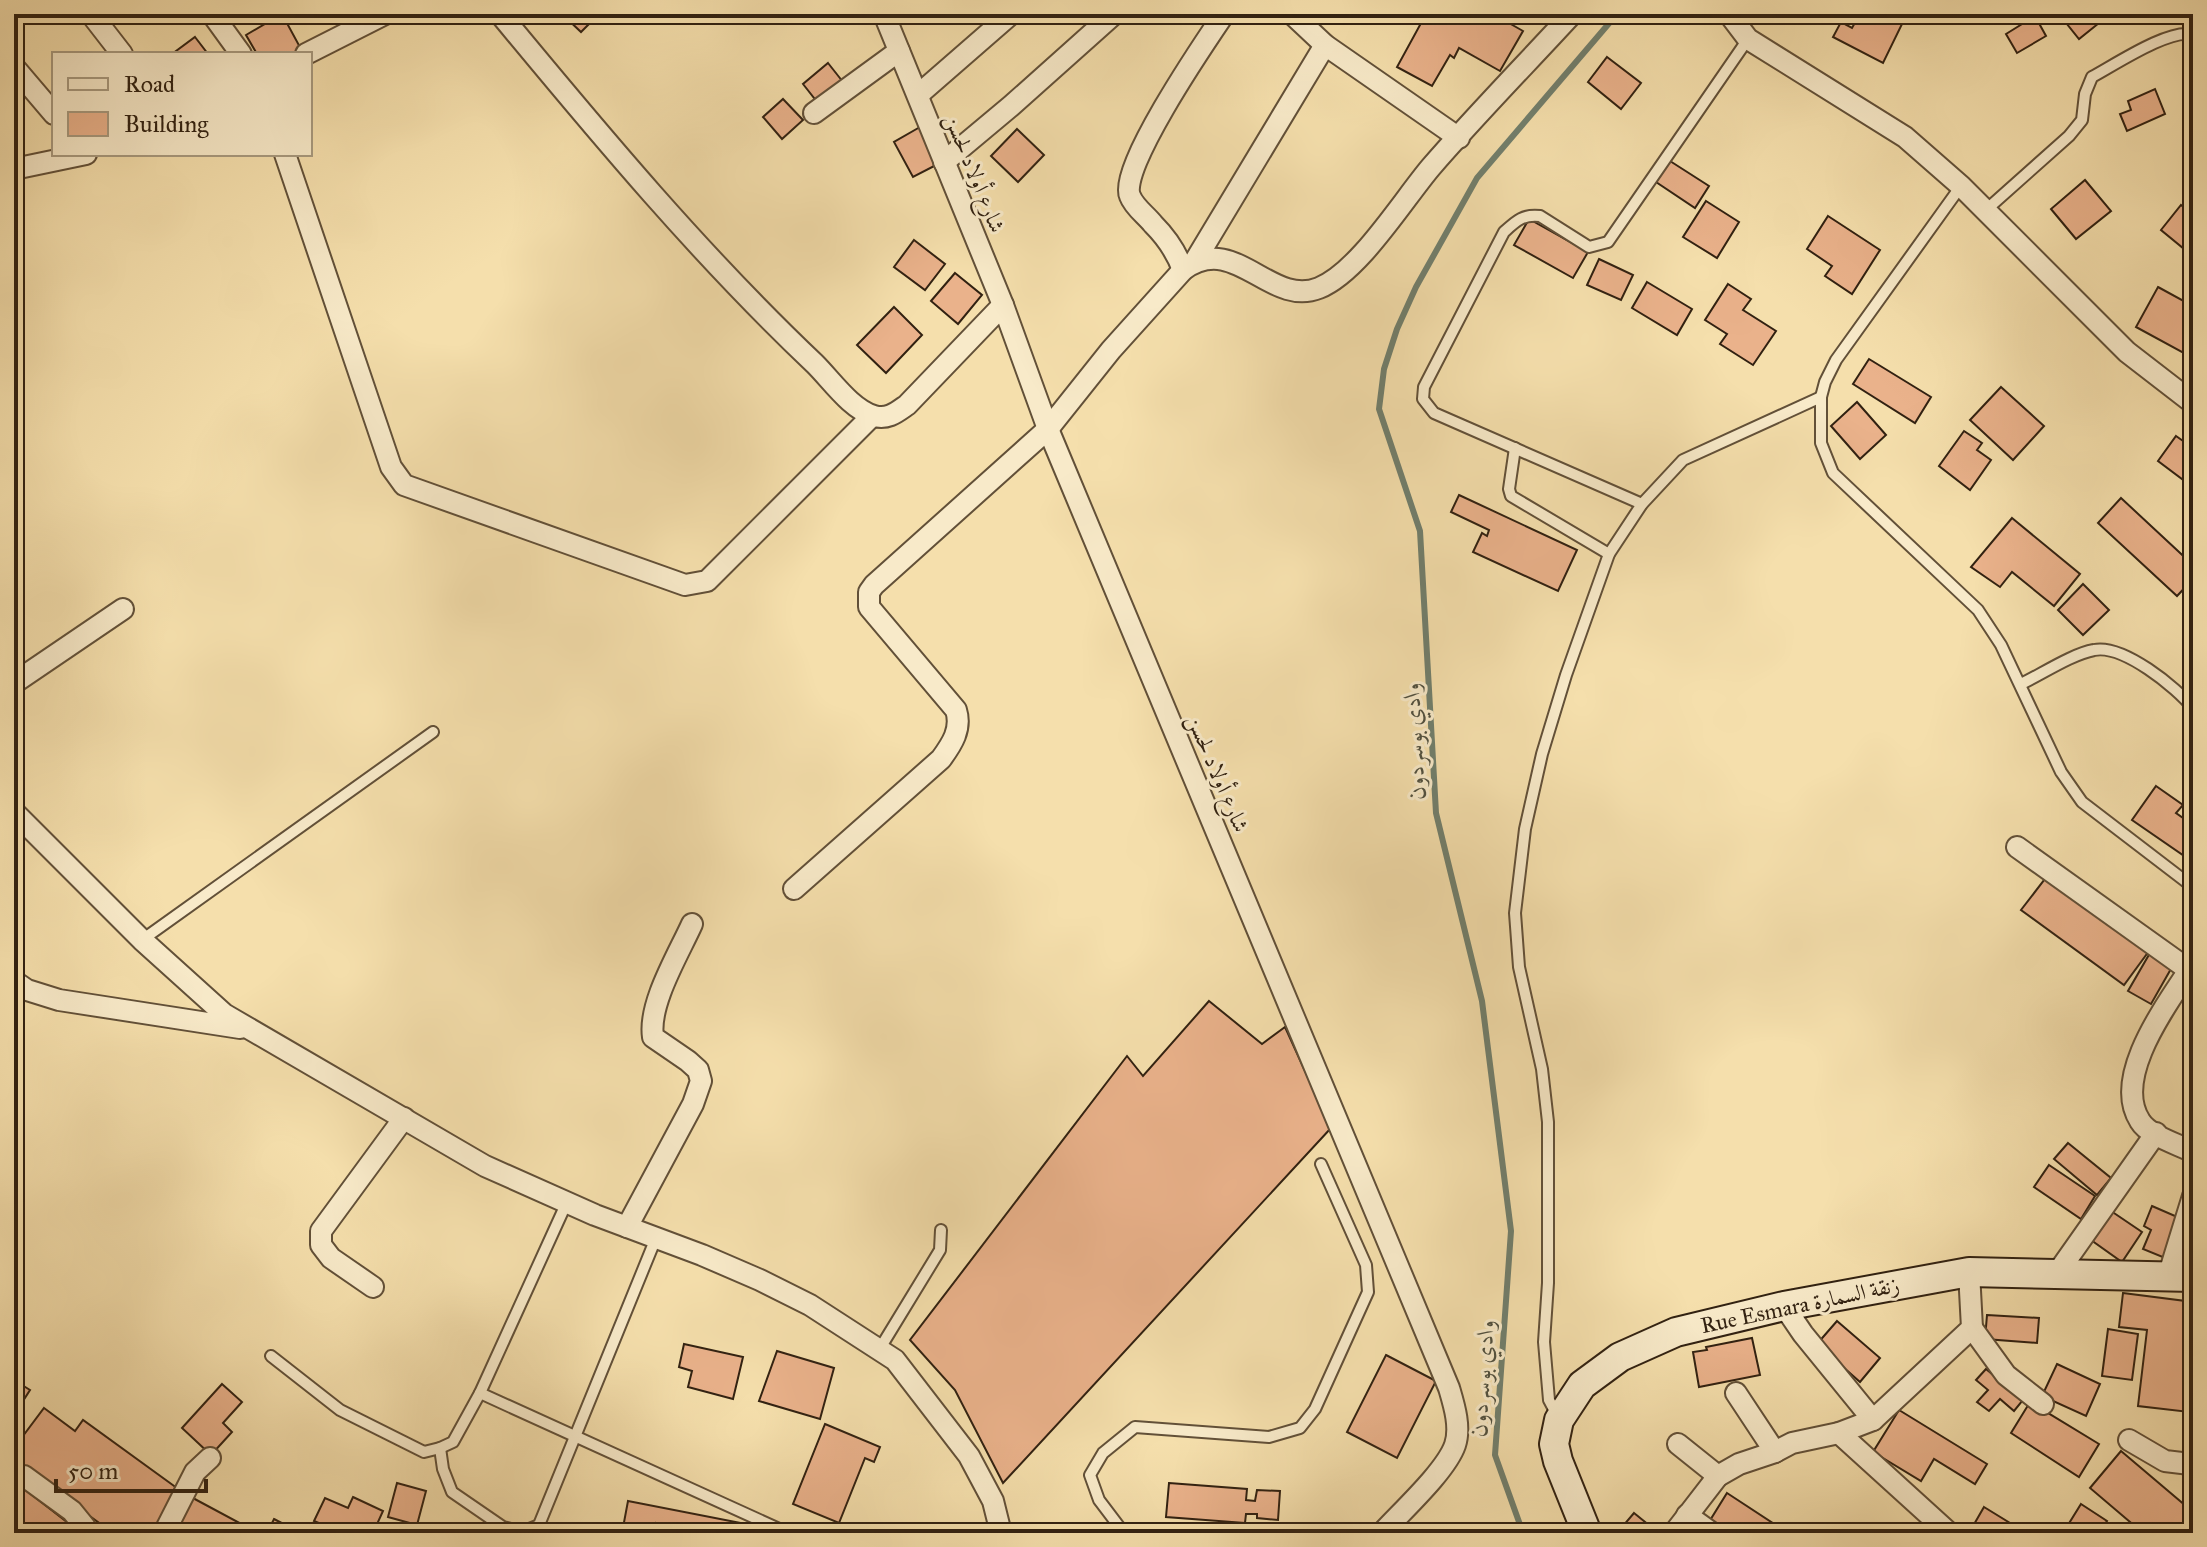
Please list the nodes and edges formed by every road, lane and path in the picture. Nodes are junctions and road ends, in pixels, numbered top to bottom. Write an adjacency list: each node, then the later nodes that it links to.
1 (91, 14): 16 (street)
2 (212, 14): 17 (street)
3 (385, 14): 18 (street)
4 (500, 14): 34 (street)
5 (885, 14): 15 (street, شارع أولاد لحسن)
6 (1011, 14): 20 (street)
7 (1114, 14): 26 (street)
8 (1224, 14): 30 (street)
9 (1292, 14): 14 (street)
10 (1572, 14): 23 (street)
11 (1729, 14): 13 (street)
12 (2193, 35): 29 (lane)
13 (1748, 39): 28 (street); 36 (lane)
14 (1325, 45): 23 (street); 30 (street)
15 (899, 51): 20 (street, شارع أولاد لحسن); 22 (street)
16 (120, 52)
17 (240, 52)
18 (310, 52)
19 (14, 67): 21 (street)
20 (918, 95): 26 (street, شارع أولاد لحسن)
21 (52, 112)
22 (814, 113)
23 (1459, 138): 30 (street)
24 (76, 156): 27 (street)
25 (286, 156): 34 (street)
26 (944, 162): 31 (street, شارع أولاد لحسن)
27 (14, 169)
28 (1961, 186): 29 (street); 32 (lane)
29 (1986, 210): 33 (street)
30 (1189, 265): 35 (street)
31 (1003, 305): 34 (street); 35 (street, شارع أولاد لحسن)
32 (1821, 397): 37 (lane); 41 (lane)
33 (2193, 403)
34 (872, 416)
35 (1048, 429): 47 (street); 91 (street, شارع أولاد لحسن)
36 (1515, 448): 37 (lane); 38 (lane)
37 (1642, 504): 38 (lane)
38 (1609, 554): 73 (lane)
39 (123, 609): 40 (street)
40 (14, 683)
41 (2021, 684): 42 (lane); 46 (lane)
42 (2193, 708)
43 (433, 732): 49 (lane)
44 (14, 812): 49 (street)
45 (2017, 847): 50 (street)
46 (2193, 887)
47 (794, 889)
48 (692, 924): 59 (street)
49 (142, 940): 52 (street)
50 (2191, 967): 54 (street)
51 (14, 981): 52 (street)
52 (252, 1030): 53 (street)
53 (404, 1118): 58 (street); 65 (street)
54 (2156, 1133): 55 (street); 63 (street)
55 (2193, 1152)
56 (1321, 1164): 90 (lane)
57 (2193, 1196): 64 (street)
58 (567, 1202): 59 (street); 70 (lane)
59 (627, 1227): 61 (street)
60 (941, 1230): 68 (lane)
61 (656, 1238): 68 (street); 76 (lane)
62 (1969, 1272): 63 (street, Rue Esmara زنقة السمارة); 66 (street, Rue Esmara زنقة السمارة); 67 (street)
63 (2058, 1272): 64 (street, Rue Esmara زنقة السمارة)
64 (2180, 1277)
65 (373, 1287)
66 (1784, 1306): 73 (street, Rue Esmara زنقة السمارة); 74 (street)
67 (1972, 1328): 72 (street); 74 (street)
68 (879, 1350): 89 (street)
69 (271, 1356): 79 (lane)
70 (480, 1393): 76 (lane); 79 (lane)
71 (1736, 1393): 80 (street)
72 (2043, 1404)
73 (1559, 1420): 92 (street)
74 (1873, 1420): 75 (street)
75 (1839, 1433): 80 (street); 95 (street)
76 (575, 1436): 79 (lane); 88 (lane)
77 (2129, 1440): 82 (street)
78 (1678, 1444): 84 (street)
79 (440, 1448)
80 (1775, 1452): 84 (street)
81 (210, 1458): 87 (street)
82 (2192, 1460)
83 (24, 1476): 86 (street)
84 (1718, 1476): 85 (street)
85 (1687, 1515): 93 (street); 94 (street)
86 (85, 1533)
87 (164, 1533)
88 (788, 1533)
89 (1001, 1533)
90 (1124, 1533)
91 (1382, 1533)
92 (1587, 1533)
93 (1674, 1533)
94 (1712, 1533)
95 (1949, 1533)

